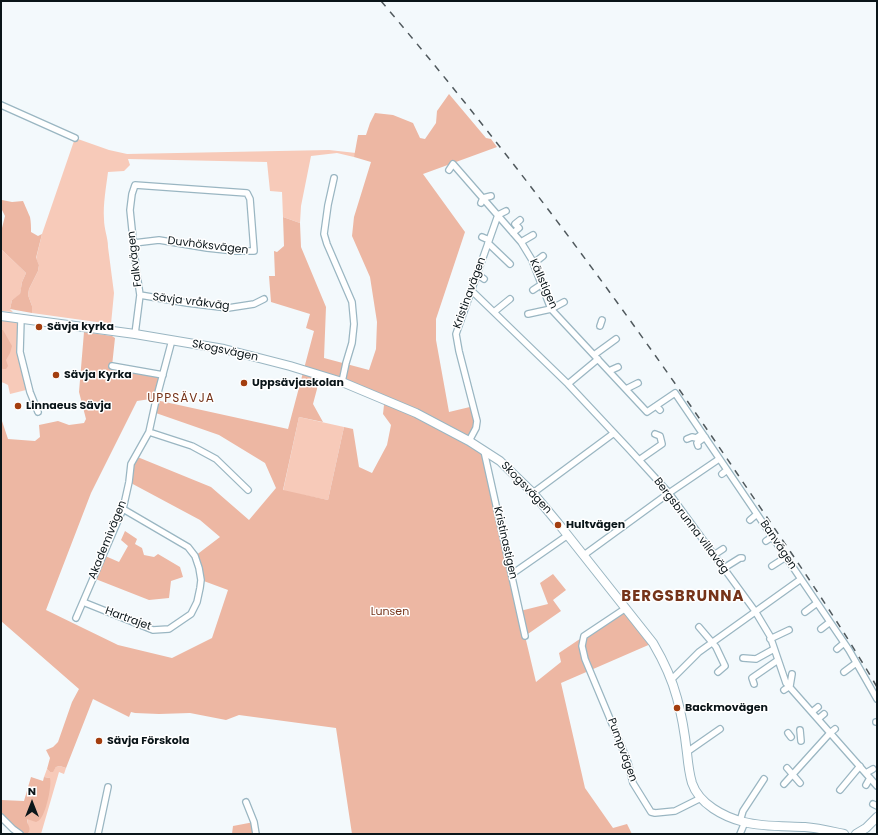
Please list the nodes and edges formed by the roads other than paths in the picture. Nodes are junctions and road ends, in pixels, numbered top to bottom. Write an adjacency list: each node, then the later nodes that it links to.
1 (1, 105): 2 (street)
2 (75, 138)
3 (449, 170): 7 (street, Källstigen)
4 (334, 178): 48 (street)
5 (135, 185): 17 (street, Falkvägen); 17 (street, Duvhöksvägen)
6 (491, 196): 7 (street)
7 (482, 200): 9 (street, Källstigen)
8 (506, 211): 9 (street)
9 (498, 215): 11 (street, Källstigen); 13 (street, Kristinavägen)
10 (489, 218): 13 (street)
11 (502, 220): 13 (street); 15 (street, Källstigen)
12 (520, 220): 15 (street)
13 (496, 221): 18 (street, Kristinavägen)
14 (533, 235): 19 (street)
15 (514, 236): 19 (street, Källstigen)
16 (482, 237): 18 (street)
17 (134, 242): 29 (street, Falkvägen)
18 (488, 242): 22 (street, Källstigen); 23 (street, Kristinavägen)
19 (522, 242): 21 (street, Källstigen)
20 (544, 256): 21 (street)
21 (534, 263): 26 (street, Källstigen)
22 (510, 264)
23 (477, 274): 25 (street); 27 (street, Kristinavägen)
24 (548, 276): 26 (street)
25 (484, 279)
26 (541, 282): 28 (street); 33 (street, Källstigen)
27 (472, 290): 34 (street, Bergsbrunna villaväg); 59 (street, Kristinavägen)
28 (533, 290)
29 (140, 295): 30 (street, Sävja vråkväg); 40 (street, Falkvägen)
30 (264, 299)
31 (510, 299): 34 (street)
32 (564, 302): 33 (street)
33 (551, 309): 35 (street); 43 (street, Källstigen)
34 (494, 312): 50 (street, Bergsbrunna villaväg)
35 (528, 314)
36 (1, 316): 37 (street, Skogsvägen)
37 (21, 319): 40 (street, Skogsvägen); 53 (street)
38 (602, 320): 39 (street)
39 (600, 326)
40 (135, 334): 42 (street, Skogsvägen)
41 (616, 339): 43 (street)
42 (172, 340): 47 (street, Akademivägen); 48 (street, Skogsvägen)
43 (596, 357): 46 (street, Källstigen); 50 (street)
44 (112, 366): 47 (street)
45 (618, 367): 46 (street)
46 (609, 371): 51 (street, Källstigen)
47 (163, 375): 54 (street, Akademivägen)
48 (342, 382): 59 (street, Skogsvägen)
49 (638, 383): 51 (street)
50 (568, 384): 55 (street, Bergsbrunna villaväg)
51 (626, 389): 52 (street, Källstigen)
52 (675, 393): 57 (street, Banvägen)
53 (38, 412)
54 (149, 432): 64 (street); 67 (street, Akademivägen)
55 (614, 434): 63 (street, Bergsbrunna villaväg); 65 (street)
56 (655, 434): 63 (street)
57 (703, 436): 58 (street); 60 (street); 62 (street, Banvägen)
58 (687, 439)
59 (469, 441): 61 (street, Skogsvägen)
60 (698, 446)
61 (484, 451): 65 (street, Skogsvägen); 80 (street, Kristinastigen)
62 (719, 459): 66 (street); 68 (street, Banvägen)
63 (639, 460): 66 (street, Bergsbrunna villaväg)
64 (248, 490)
65 (533, 493): 70 (street, Skogsvägen)
66 (669, 493): 74 (street); 75 (street, Bergsbrunna villaväg)
67 (123, 509): 82 (street, Akademivägen); 82 (street, Hartrajet)
68 (757, 514): 69 (street); 71 (street, Banvägen)
69 (750, 520)
70 (568, 535): 74 (street, Skogsvägen); 80 (street)
71 (772, 537): 72 (street); 76 (street, Banvägen)
72 (766, 542)
73 (723, 549): 75 (street)
74 (584, 555): 84 (street, Skogsvägen)
75 (714, 555): 79 (street, Bergsbrunna villaväg)
76 (786, 557): 78 (street); 81 (street, Banvägen)
77 (742, 558): 79 (street)
78 (772, 566)
79 (728, 570): 85 (street, Bergsbrunna villaväg)
80 (512, 574): 92 (street, Kristinastigen)
81 (801, 579): 83 (street, Banvägen); 85 (street)
82 (83, 602): 87 (street, Akademivägen)
83 (817, 603): 86 (street); 88 (street, Banvägen)
84 (626, 608): 104 (street, Skogsvägen); 131 (street, Pumpvägen)
85 (755, 611): 93 (street, Bergsbrunna villaväg); 94 (street)
86 (804, 612)
87 (76, 618)
88 (830, 622): 90 (street); 95 (street, Banvägen)
89 (700, 627): 94 (street)
90 (821, 629)
91 (789, 630): 93 (street)
92 (525, 636)
93 (770, 639): 96 (street, Bergsbrunna villaväg)
94 (712, 643): 101 (street); 104 (street)
95 (844, 643): 97 (street); 100 (street, Banvägen)
96 (774, 649): 98 (street); 99 (street, Bergsbrunna villaväg)
97 (837, 649)
98 (743, 658)
99 (778, 660): 105 (street); 106 (street, Bergsbrunna villaväg)
100 (856, 663): 102 (street); 108 (street, Banvägen)
101 (718, 672)
102 (844, 672)
103 (792, 674): 106 (street)
104 (671, 680): 117 (street, Skogsvägen)
105 (754, 684)
106 (790, 686): 107 (street); 110 (street, Bergsbrunna villaväg)
107 (784, 690)
108 (877, 699)
109 (818, 706): 110 (street)
110 (812, 712): 112 (street, Bergsbrunna villaväg)
111 (824, 714): 112 (street)
112 (818, 719): 115 (street, Bergsbrunna villaväg)
113 (720, 729): 117 (street)
114 (800, 730): 116 (street)
115 (830, 734): 118 (street, Bergsbrunna villaväg); 122 (street)
116 (801, 741)
117 (687, 752): 131 (street, Skogsvägen)
118 (860, 766): 121 (street, Bergsbrunna villaväg); 130 (street)
119 (787, 768): 122 (street)
120 (873, 769): 121 (street)
121 (866, 773): 123 (street, Bergsbrunna villaväg)
122 (793, 776): 125 (street); 126 (street)
123 (870, 778): 127 (street); 128 (street, Bergsbrunna villaväg)
124 (764, 780): 135 (street)
125 (800, 783)
126 (784, 784)
127 (866, 785)
128 (877, 786)
129 (108, 787): 137 (street)
130 (840, 790)
131 (701, 798): 135 (street, Skogsvägen)
132 (246, 802): 138 (street)
133 (1, 817): 136 (street)
134 (877, 817): 141 (street)
135 (742, 822): 139 (street); 140 (street, Skogsvägen)
136 (20, 834)
137 (98, 834)
138 (256, 834)
139 (740, 834)
140 (844, 834)
141 (856, 834)

